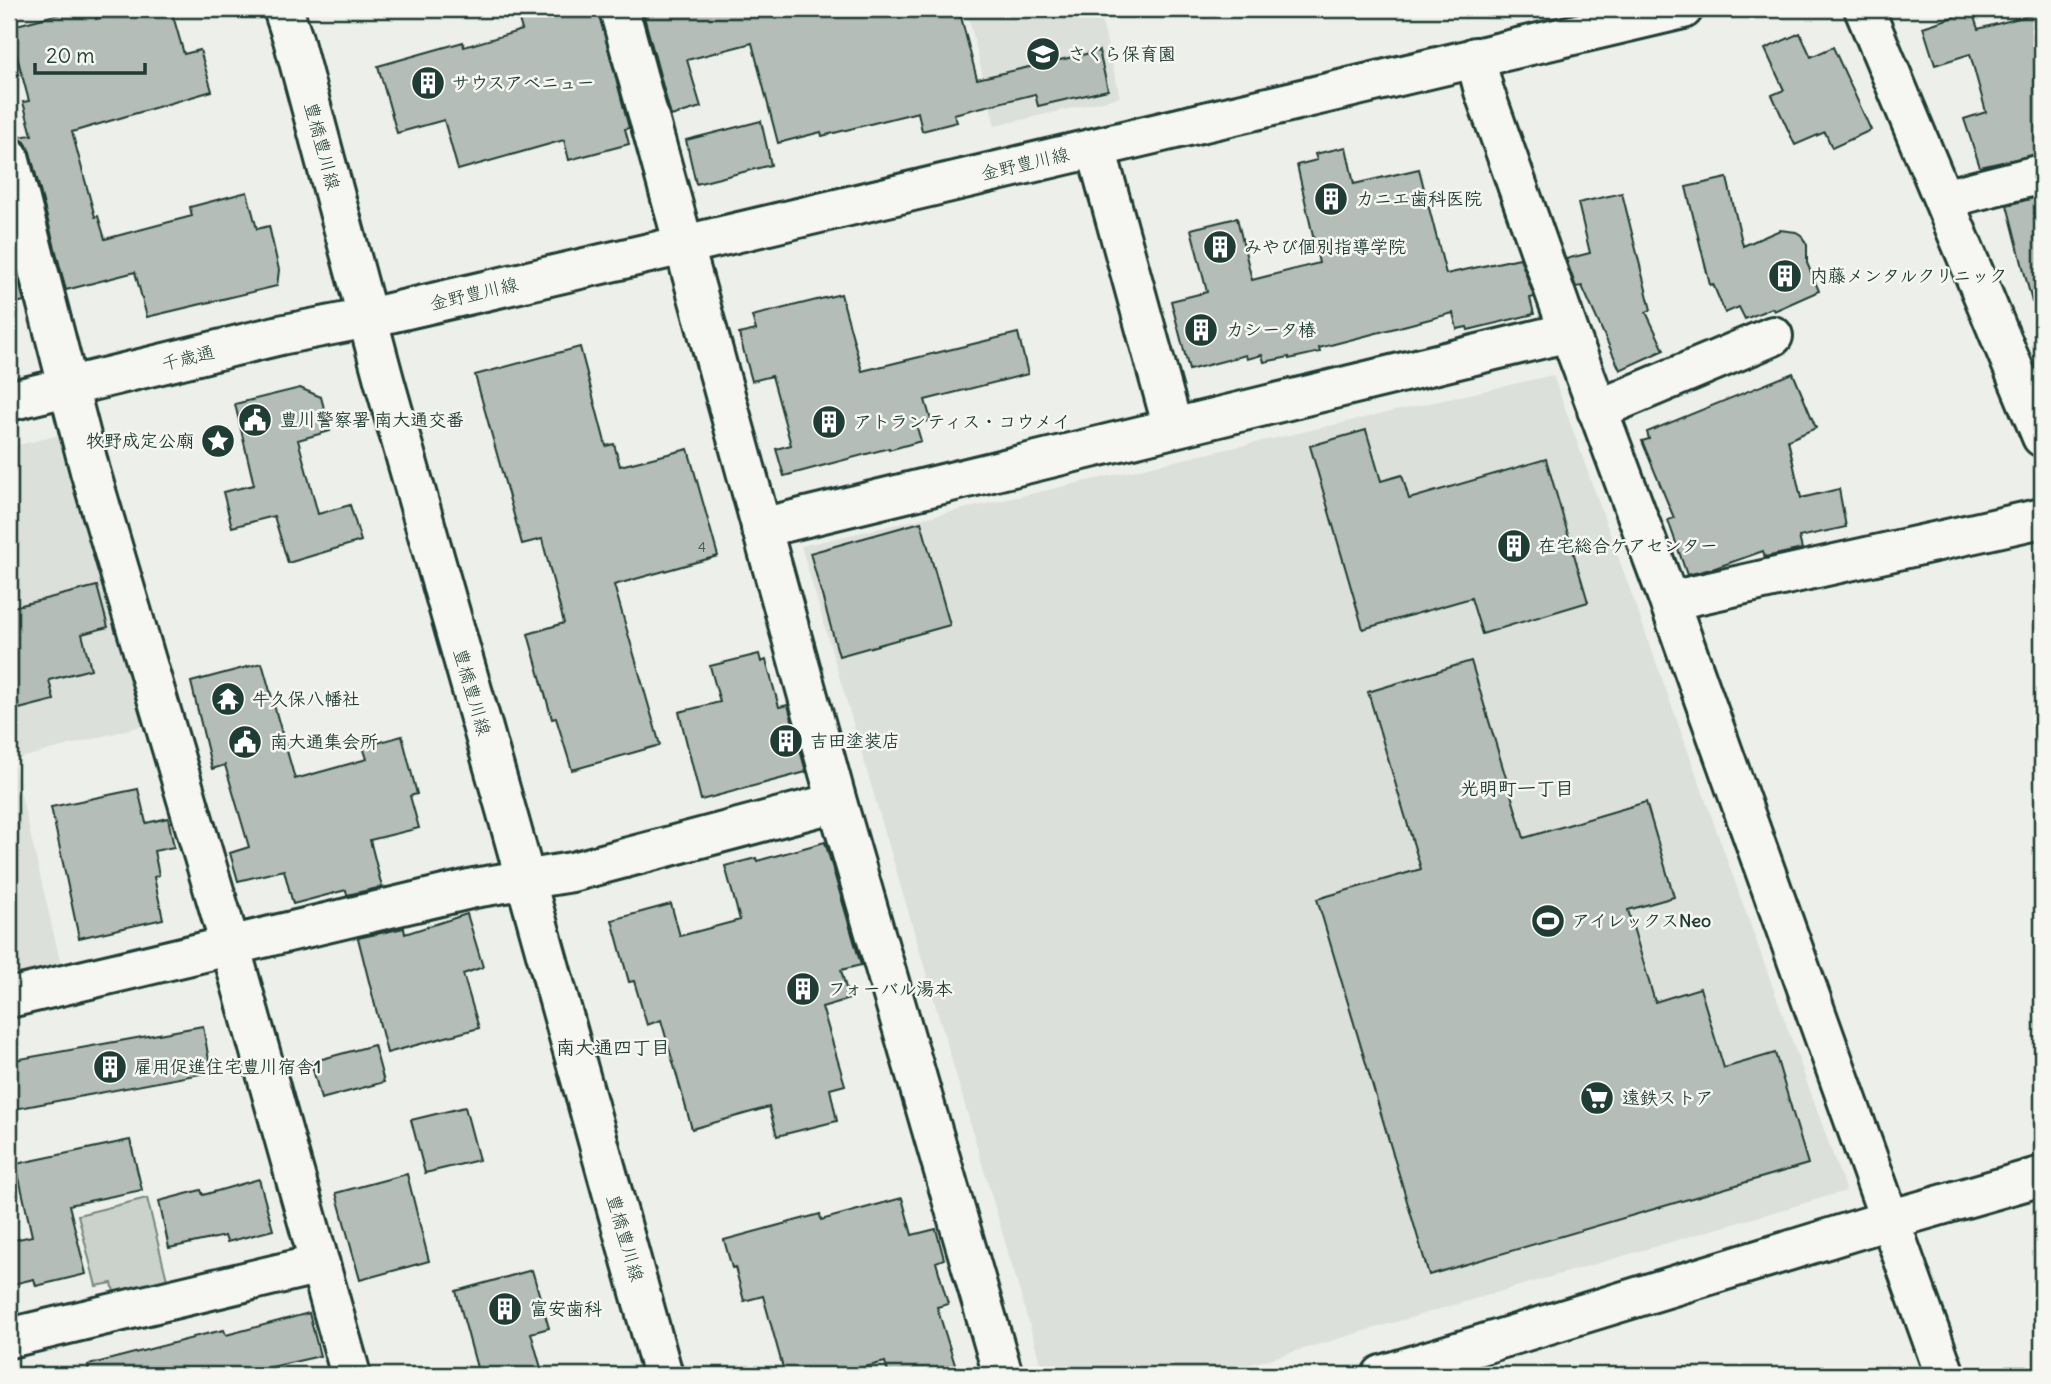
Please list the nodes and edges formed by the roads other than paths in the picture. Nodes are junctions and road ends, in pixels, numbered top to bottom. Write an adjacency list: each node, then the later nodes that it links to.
1 (283, 9): 12 (street, 豊橋豊川線)
2 (619, 9): 11 (street)
3 (1683, 9): 5 (street, 金野豊川線)
4 (1864, 9): 10 (street)
5 (1604, 17): 6 (street, 金野豊川線)
6 (1475, 57): 7 (street, 金野豊川線); 13 (street)
7 (1096, 148): 11 (street, 金野豊川線); 18 (street)
8 (9, 157): 15 (street)
9 (2042, 174): 10 (street)
10 (1943, 199): 19 (street)
11 (684, 245): 12 (street, 金野豊川線); 21 (street)
12 (368, 317): 15 (street, 千歳通); 24 (street, 豊橋豊川線)
13 (1569, 332): 17 (street); 18 (street)
14 (1773, 336): 17 (street)
15 (68, 387): 16 (street, 千歳通); 25 (street)
16 (9, 401)
17 (1597, 410): 22 (street)
18 (1173, 428): 21 (street)
19 (2042, 438)
20 (2042, 518): 22 (street)
21 (761, 528): 23 (street)
22 (1669, 601): 28 (street)
23 (837, 802): 24 (street); 33 (street)
24 (524, 879): 25 (street); 32 (street, 豊橋豊川線)
25 (230, 945): 26 (street); 29 (street)
26 (9, 998)
27 (2042, 1176): 28 (street)
28 (1889, 1220): 34 (street); 35 (street)
29 (320, 1264): 30 (street); 31 (street)
30 (9, 1338)
31 (351, 1375)
32 (663, 1375)
33 (1003, 1375)
34 (1382, 1375)
35 (1945, 1375)

